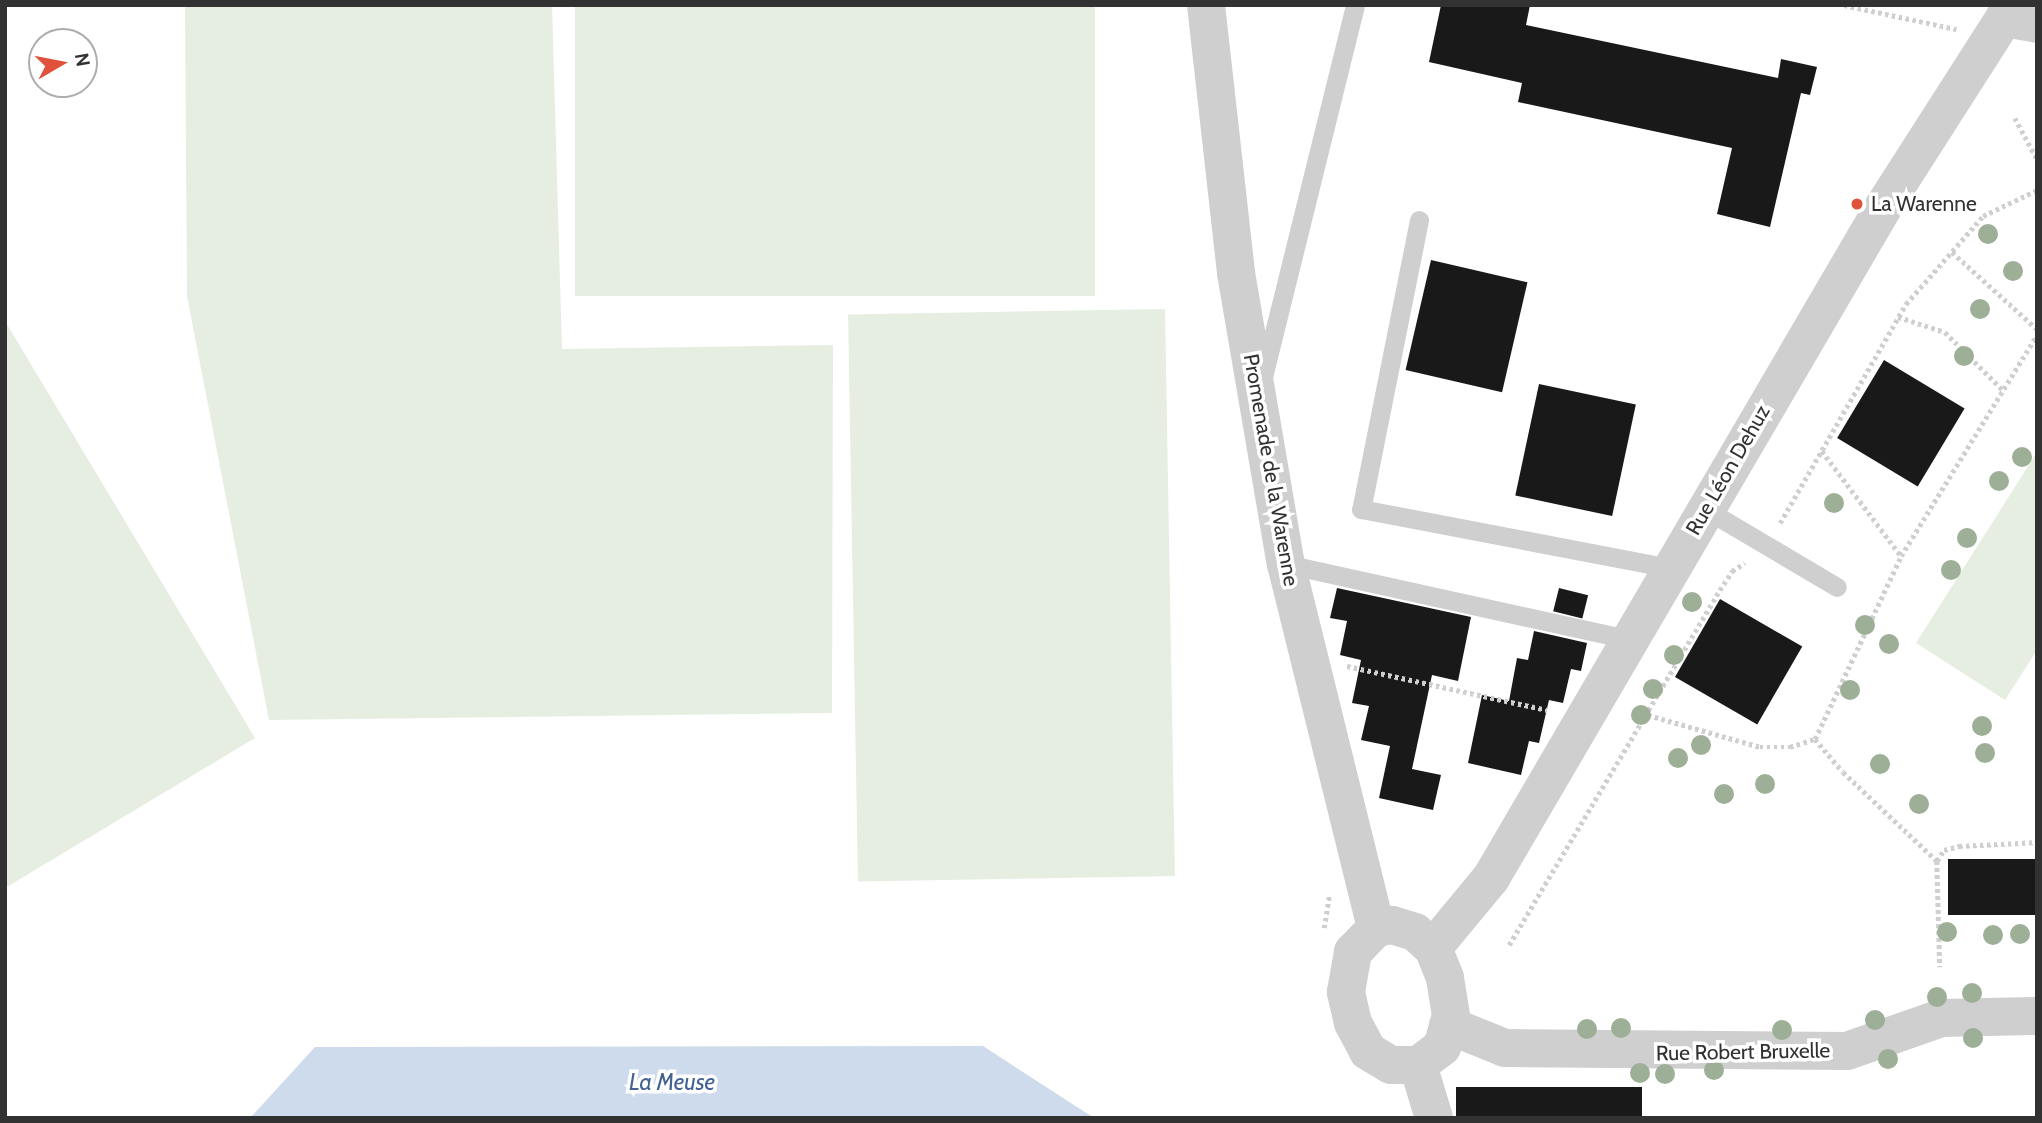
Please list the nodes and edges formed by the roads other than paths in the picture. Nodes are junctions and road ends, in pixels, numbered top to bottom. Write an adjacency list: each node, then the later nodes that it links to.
1 (1206, 5): 5 (street, Promenade de la Warenne)
2 (1355, 5): 5 (lane)
3 (2033, 18): 6 (street, Rue Léon Dehuz)
4 (1419, 220): 8 (lane)
5 (1258, 399): 7 (street, Promenade de la Warenne)
6 (1705, 509): 8 (street, Rue Léon Dehuz); 9 (lane)
7 (1286, 564): 10 (lane); 11 (street, Promenade de la Warenne)
8 (1671, 568): 10 (street, Rue Léon Dehuz)
9 (1837, 587)
10 (1631, 639): 12 (street, Rue Léon Dehuz)
11 (1376, 928): 12 (street); 15 (street)
12 (1433, 948): 14 (street)
13 (2037, 1016): 14 (street, Rue Robert Bruxelle)
14 (1448, 1025): 15 (street)
15 (1418, 1065): 16 (street)
16 (1434, 1118)

